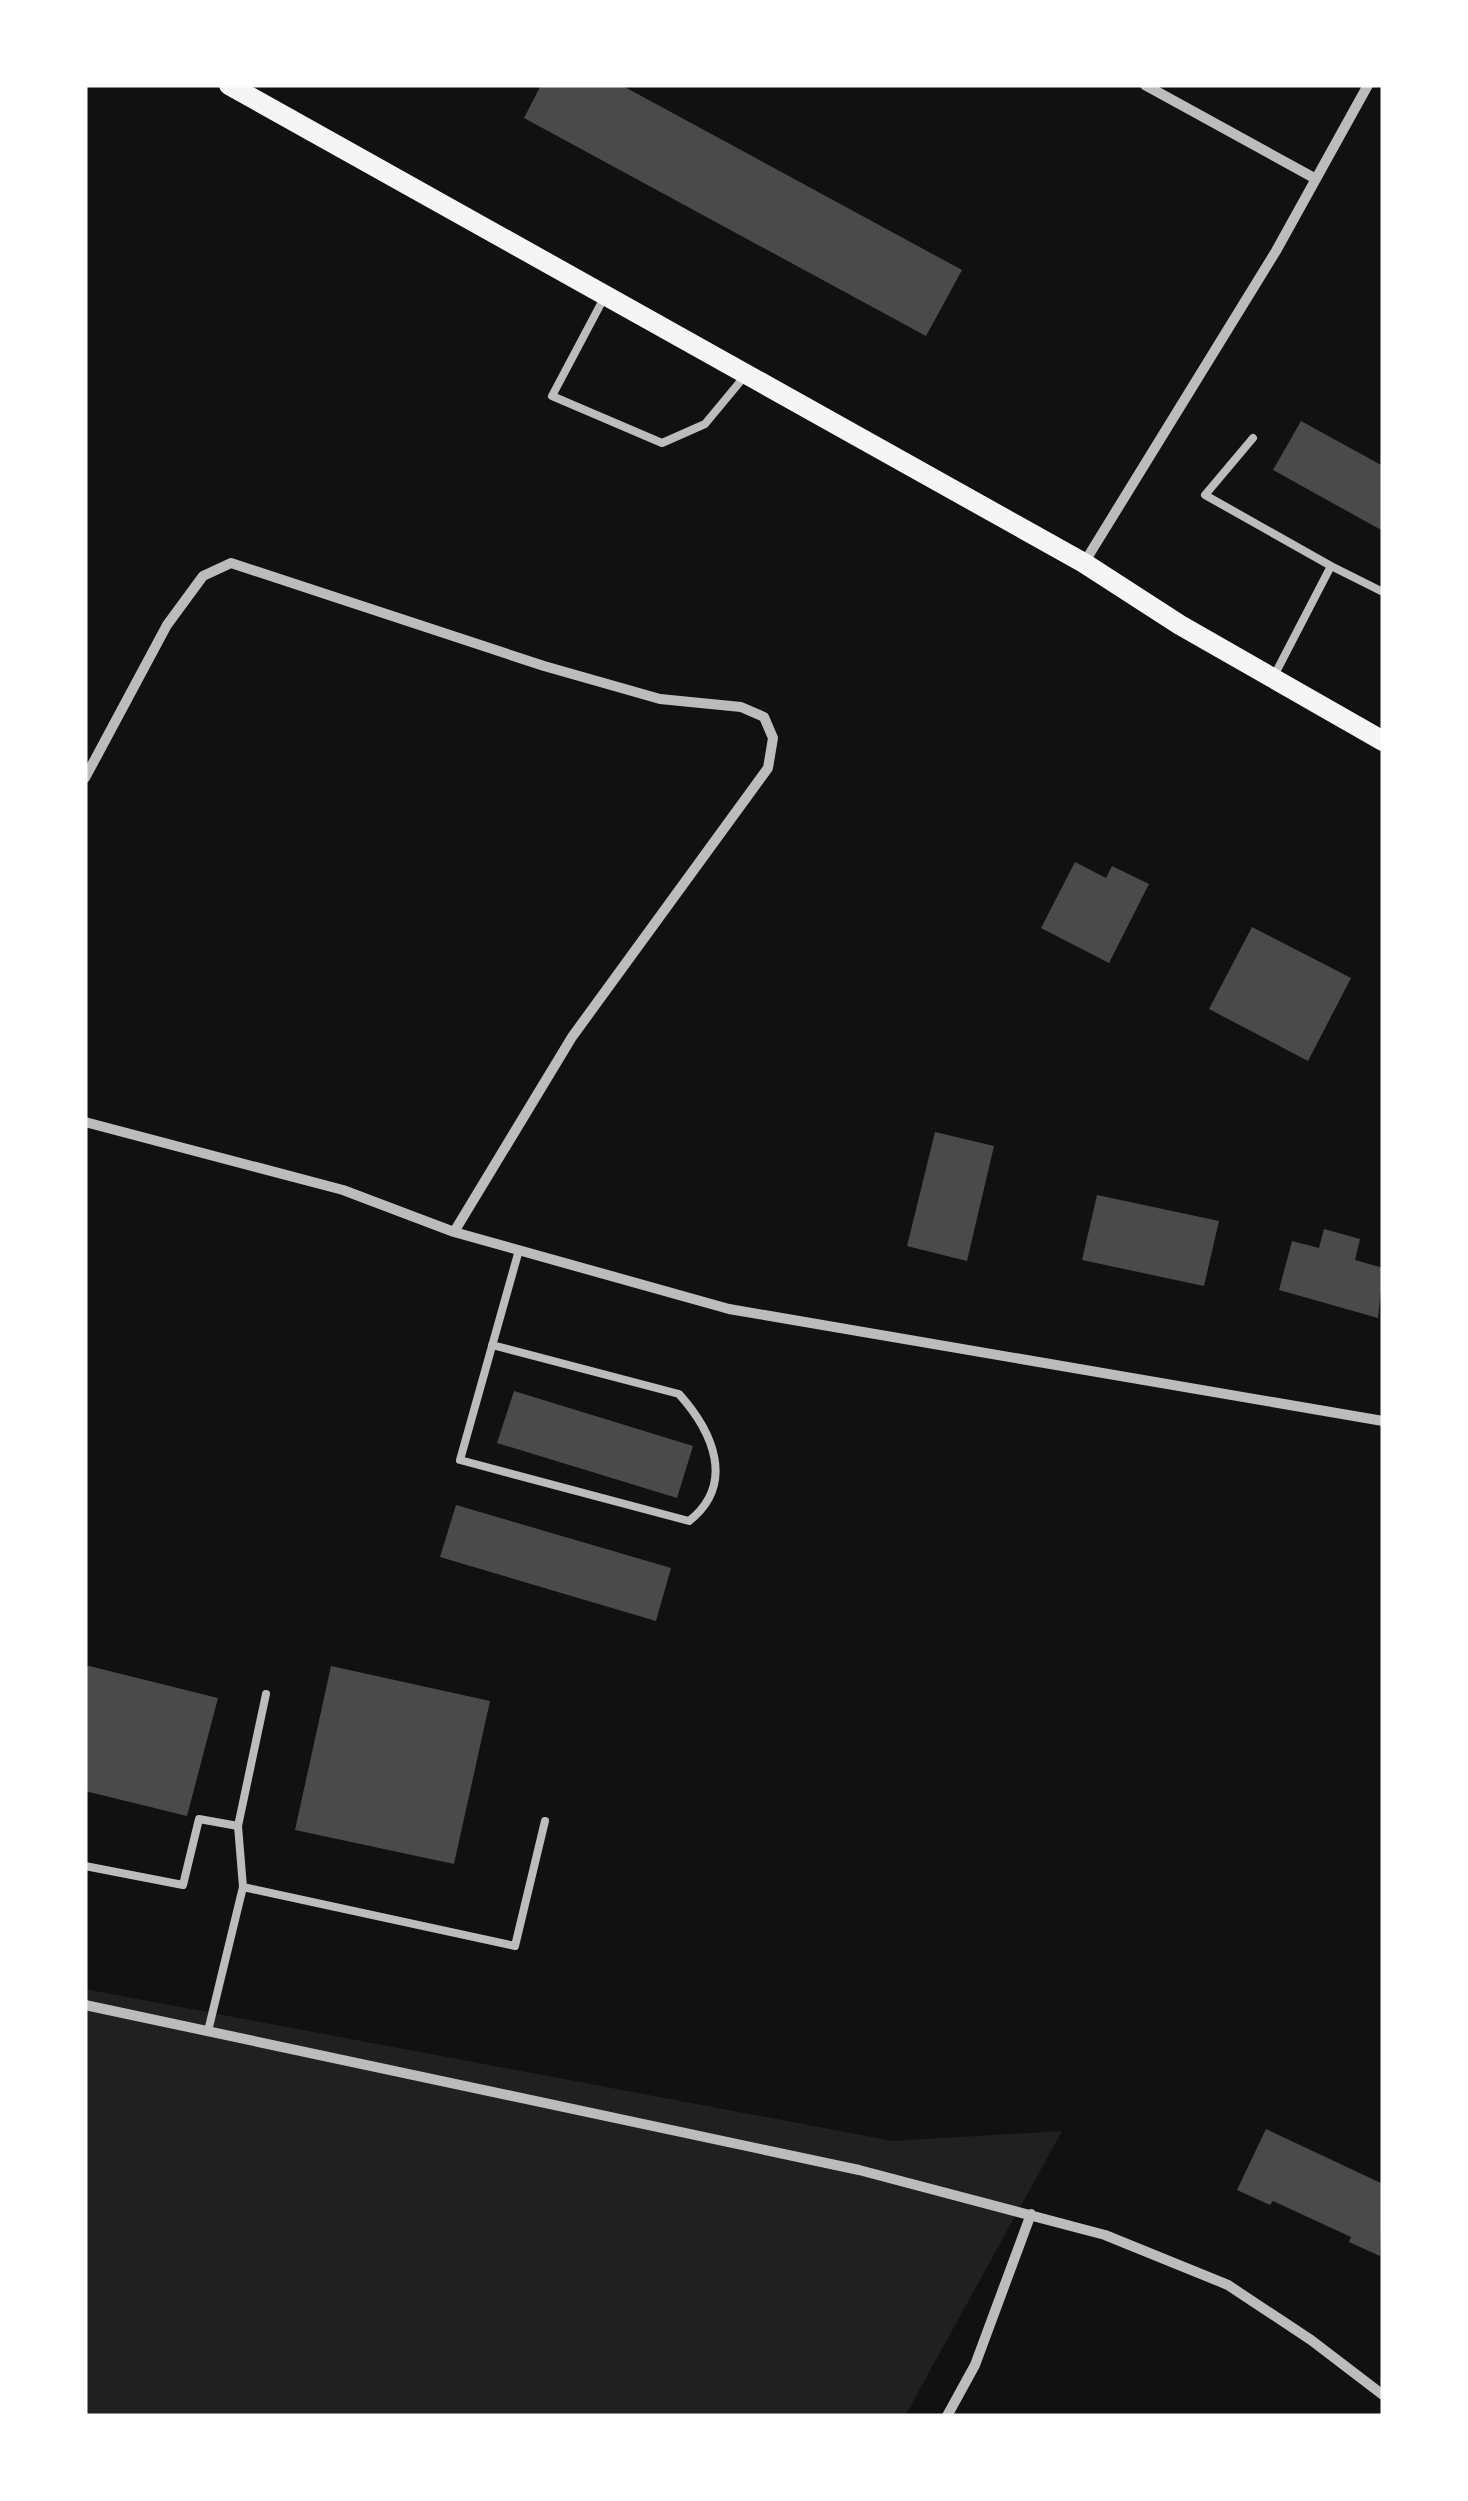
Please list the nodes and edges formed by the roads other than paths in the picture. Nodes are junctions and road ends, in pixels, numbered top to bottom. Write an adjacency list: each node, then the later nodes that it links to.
1 (230, 85): 5 (main road)
2 (1144, 85): 4 (street)
3 (1368, 85): 4 (street)
4 (1316, 179): 8 (street)
5 (606, 295): 6 (main road); 6 (lane)
6 (747, 374): 8 (main road)
7 (1254, 438): 9 (lane)
8 (1084, 563): 11 (main road)
9 (1331, 566): 10 (lane); 11 (lane)
10 (1383, 592)
11 (1273, 678): 12 (main road)
12 (1383, 741)
13 (85, 778): 15 (street)
14 (85, 1122): 15 (street)
15 (454, 1232): 16 (street)
16 (519, 1250): 17 (lane); 18 (street)
17 (492, 1344): 17 (lane)
18 (1383, 1421)
19 (266, 1694): 21 (lane)
20 (545, 1821): 23 (lane)
21 (238, 1826): 22 (lane); 23 (lane)
22 (85, 1866)
23 (243, 1887): 25 (lane)
24 (85, 2004): 25 (street)
25 (208, 2031): 26 (street)
26 (1031, 2214): 27 (street); 28 (street)
27 (1383, 2395)
28 (947, 2416)

